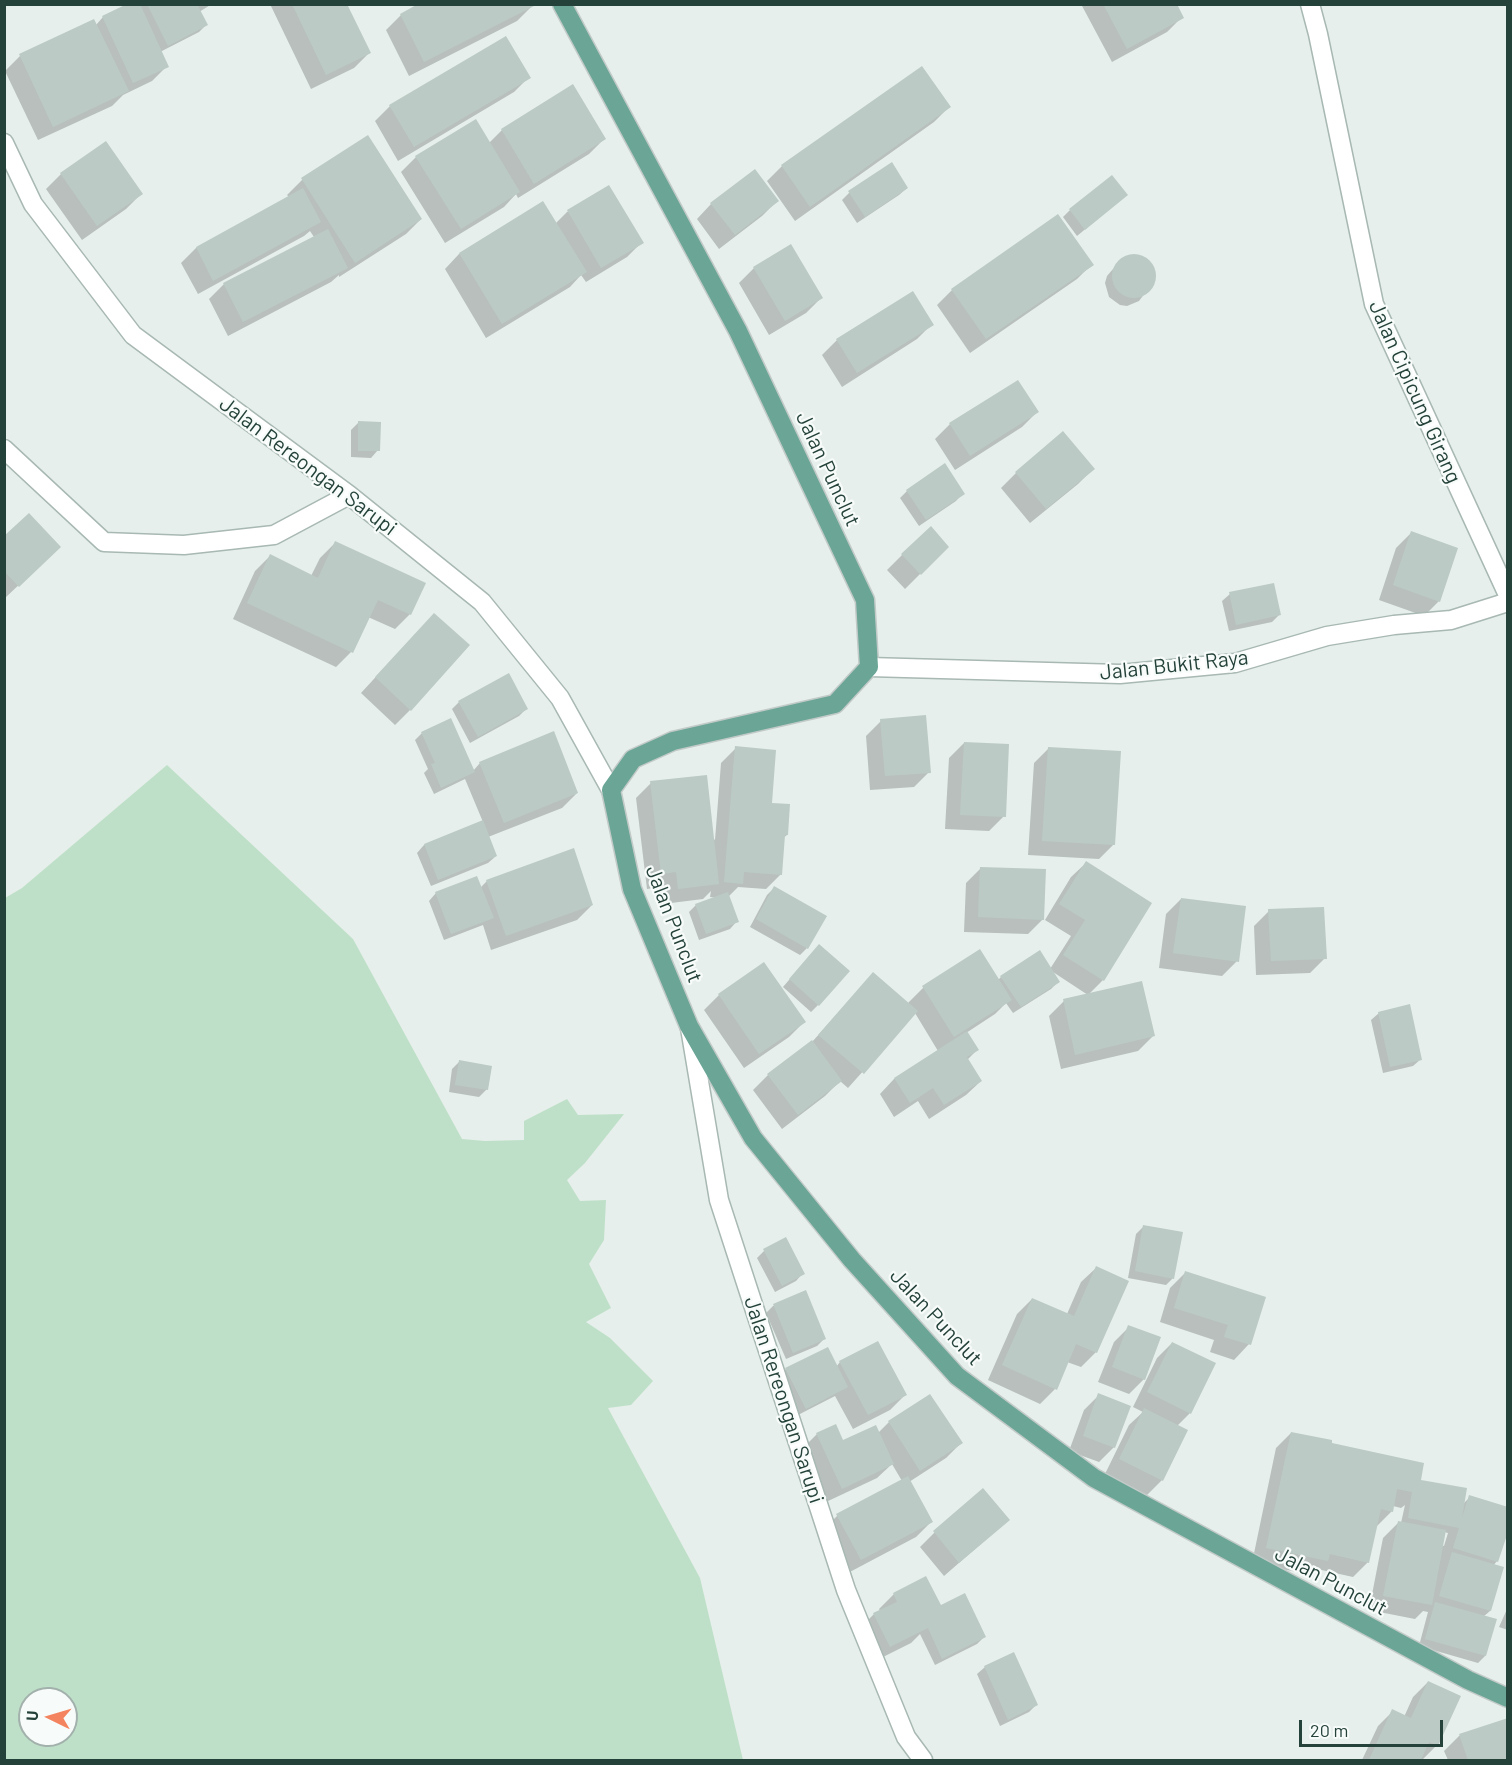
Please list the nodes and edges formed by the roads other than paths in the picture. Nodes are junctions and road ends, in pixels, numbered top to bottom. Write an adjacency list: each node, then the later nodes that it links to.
1 (562, 4): 8 (main road, Jalan Punclut)
2 (1310, 4): 6 (street, Jalan Cipicung Girang)
3 (4, 143): 5 (street, Jalan Rereongan Sarupi)
4 (4, 449): 5 (street)
5 (349, 495): 9 (street, Jalan Rereongan Sarupi)
6 (1508, 595)
7 (1508, 602): 8 (street, Jalan Bukit Raya)
8 (869, 667): 9 (main road)
9 (610, 790): 10 (main road, Jalan Punclut)
10 (690, 1026): 11 (main road, Jalan Punclut); 12 (street, Jalan Rereongan Sarupi)
11 (1508, 1698)
12 (923, 1761)

